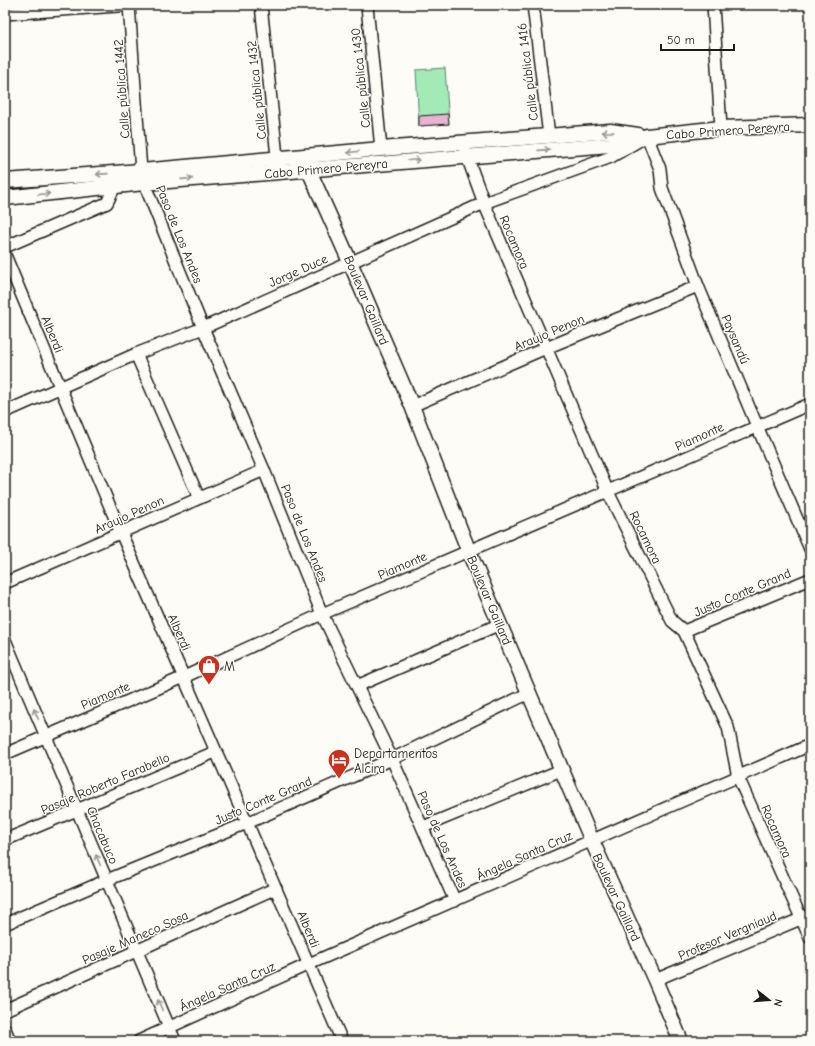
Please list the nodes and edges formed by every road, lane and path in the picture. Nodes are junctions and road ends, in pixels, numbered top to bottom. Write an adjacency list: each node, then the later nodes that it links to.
1 (129, 5): 2 (street); 7 (street); 17 (street, Calle pública 1442)
2 (132, 5)
3 (261, 5): 15 (street, Calle pública 1432)
4 (368, 5): 12 (street, Calle pública 1430)
5 (533, 5): 10 (street, Calle pública 1416)
6 (713, 5): 8 (street)
7 (5, 14)
8 (721, 128): 9 (street, Cabo Primero Pereyra); 11 (street, Cabo Primero Pereyra)
9 (809, 128)
10 (549, 136): 11 (street, Cabo Primero Pereyra, one-way to 10); 13 (street, Cabo Primero Pereyra)
11 (646, 136): 13 (street, Cabo Primero Pereyra, one-way to 11); 21 (street, Jorge Duce); 25 (street, Paysandú)
12 (382, 149): 13 (street, Cabo Primero Pereyra); 14 (street, Cabo Primero Pereyra, one-way to 14)
13 (464, 149): 16 (street, Cabo Primero Pereyra, one-way to 13); 21 (street, Rocamora)
14 (303, 157): 15 (street, Cabo Primero Pereyra); 16 (street, Boulevar Gaillard)
15 (278, 166): 16 (street, Cabo Primero Pereyra); 17 (street, Cabo Primero Pereyra)
16 (309, 170): 24 (street, Boulevar Gaillard)
17 (142, 177): 18 (street, Cabo Primero Pereyra, one-way to 18); 19 (street, Cabo Primero Pereyra); 26 (street, Paso de Los Andes)
18 (5, 181)
19 (115, 186): 20 (street, Cabo Primero Pereyra, one-way to 19); 22 (street)
20 (5, 198)
21 (484, 203): 24 (street, Jorge Duce); 27 (street, Rocamora)
22 (5, 247)
23 (5, 255): 29 (street, Alberdi)
24 (350, 262): 26 (street, Jorge Duce); 31 (street, Boulevar Gaillard)
25 (698, 286): 27 (street, Araujo Penon); 33 (street, Paysandú)
26 (203, 328): 28 (street, Jorge Duce); 34 (street, Paso de Los Andes)
27 (546, 348): 31 (street, Araujo Penon); 35 (street, Rocamora)
28 (136, 354): 29 (street, Jorge Duce); 36 (street)
29 (61, 388): 32 (street, Jorge Duce); 37 (street, Alberdi)
30 (810, 404): 33 (street, Piamonte)
31 (412, 406): 39 (street, Boulevar Gaillard)
32 (5, 412)
33 (757, 426): 35 (street, Piamonte); 38 (street, Paysandú)
34 (264, 470): 36 (street, Araujo Penon); 42 (street, Paso de Los Andes)
35 (608, 492): 39 (street, Piamonte); 44 (street, Rocamora)
36 (198, 498): 37 (street, Araujo Penon)
37 (121, 533): 41 (street, Araujo Penon); 46 (street, Alberdi)
38 (810, 550)
39 (469, 552): 42 (street, Piamonte); 43 (street, Boulevar Gaillard)
40 (810, 579): 44 (street, Justo Conte Grand)
41 (5, 583)
42 (322, 614): 46 (street, Piamonte); 47 (street, Paso de Los Andes)
43 (500, 624): 47 (street); 48 (street, Boulevar Gaillard)
44 (684, 632): 55 (street, Rocamora)
45 (5, 640): 49 (street, Chacabuco, one-way to 45)
46 (184, 677): 49 (street, Piamonte); 51 (street, Alberdi)
47 (356, 686): 53 (street, Paso de Los Andes)
48 (529, 693): 53 (street, Justo Conte Grand); 54 (street, Boulevar Gaillard)
49 (45, 736): 52 (street, Piamonte); 56 (street, Chacabuco)
50 (810, 745): 55 (street, Ángela Santa Cruz)
51 (215, 752): 56 (street, Pasaje Roberto Farabello); 57 (street, Alberdi)
52 (5, 754)
53 (392, 759): 57 (street, Justo Conte Grand); 58 (street, Paso de Los Andes)
54 (562, 770): 58 (street); 60 (street, Boulevar Gaillard)
55 (738, 777): 60 (street, Ángela Santa Cruz); 64 (street, Rocamora)
56 (76, 809): 59 (street, Pasaje Roberto Farabello); 61 (street, Chacabuco, one-way to 56)
57 (247, 823): 61 (street, Justo Conte Grand); 62 (street, Alberdi)
58 (423, 827): 63 (street, Paso de Los Andes)
59 (5, 840)
60 (592, 841): 63 (street, Ángela Santa Cruz); 69 (street, Boulevar Gaillard)
61 (106, 880): 65 (street, Justo Conte Grand); 67 (street, Chacabuco)
62 (276, 888): 67 (street, Pasaje Maneco Sosa); 68 (street, Alberdi)
63 (456, 901): 68 (street, Ángela Santa Cruz)
64 (806, 916): 66 (street, Rocamora); 69 (street, Profesor Vergniaud)
65 (5, 924)
66 (810, 938)
67 (137, 951): 70 (street, Pasaje Maneco Sosa); 71 (street, Chacabuco, one-way to 67)
68 (309, 964): 71 (street, Ángela Santa Cruz); 76 (street, Alberdi)
69 (655, 980): 77 (street, Boulevar Gaillard)
70 (5, 1010)
71 (169, 1028): 74 (street, Ángela Santa Cruz); 75 (street, Chacabuco)
72 (5, 1029): 73 (street)
73 (10, 1041)
74 (139, 1041)
75 (175, 1041)
76 (342, 1041)
77 (681, 1041)

